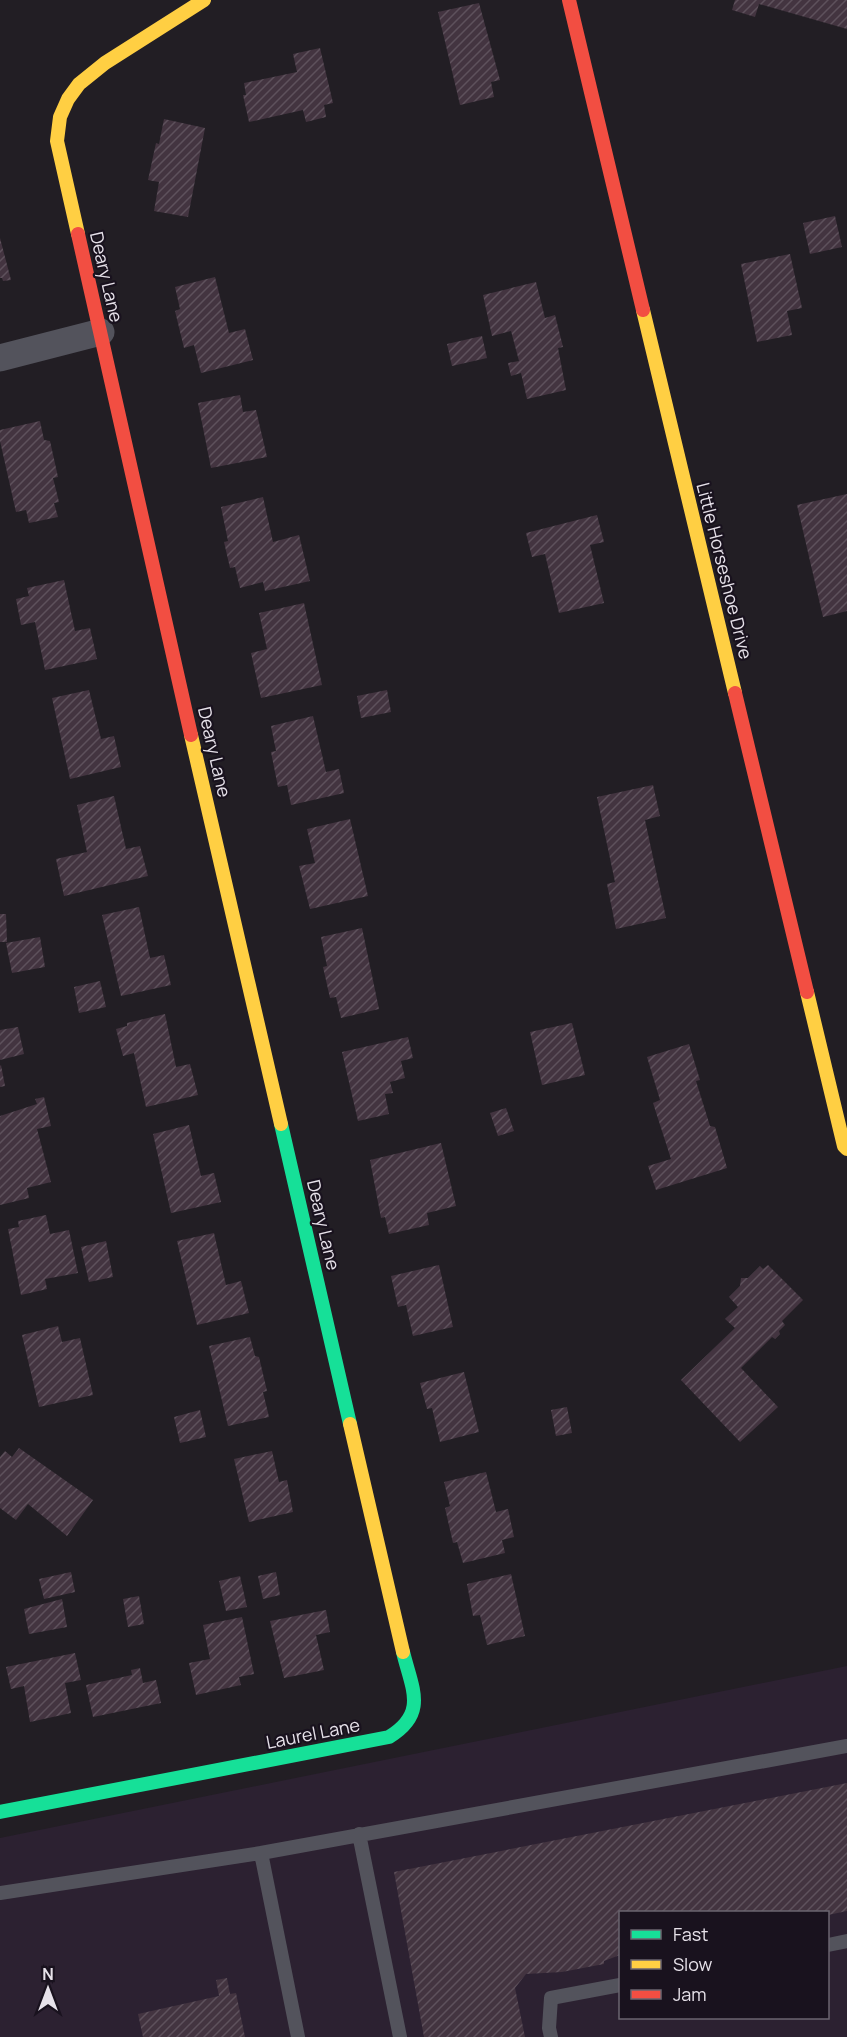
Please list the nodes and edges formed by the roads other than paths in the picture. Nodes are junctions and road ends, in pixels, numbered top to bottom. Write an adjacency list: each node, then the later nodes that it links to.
1 (569, 0): 5 (street, Little Horseshoe Drive)
2 (202, 1): 3 (street, Deary Lane)
3 (101, 332): 4 (street); 6 (street, Deary Lane)
4 (0, 358)
5 (847, 1149)
6 (369, 1506): 8 (street, Laurel Lane)
7 (847, 1746): 9 (lane)
8 (0, 1812)
9 (359, 1834): 10 (lane); 16 (lane)
10 (261, 1853): 11 (lane); 15 (lane)
11 (0, 1893)
12 (847, 1941): 13 (lane)
13 (829, 1945)
14 (619, 1985): 17 (lane)
15 (298, 2037)
16 (400, 2037)
17 (551, 2037)

